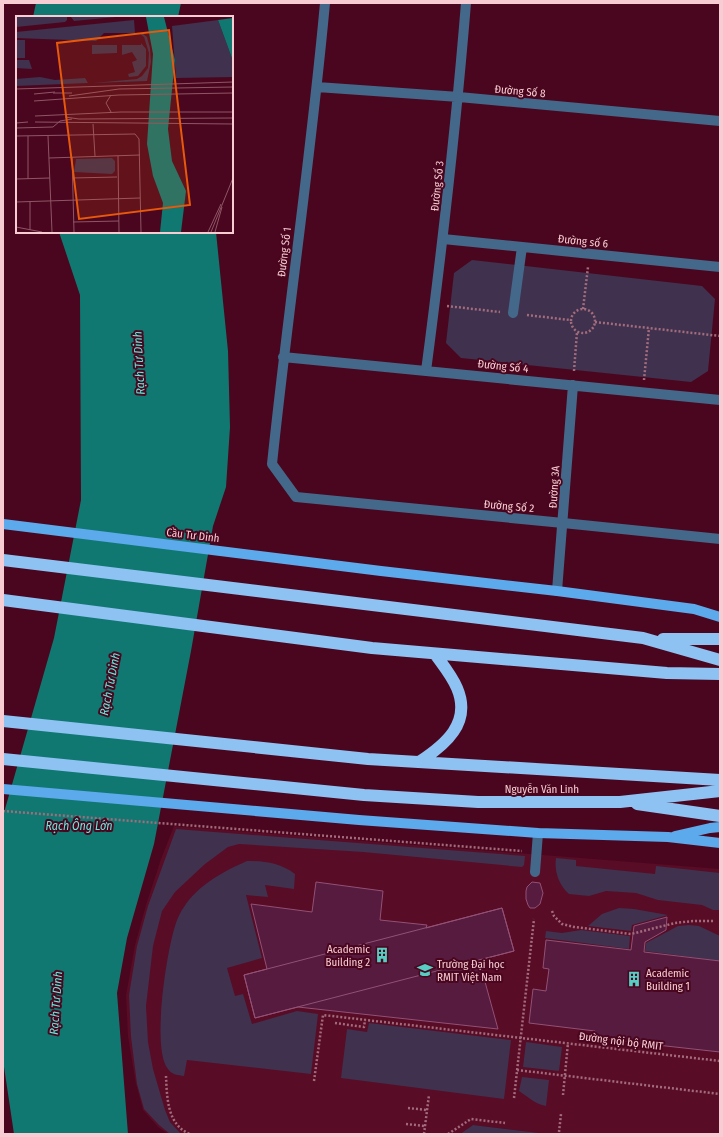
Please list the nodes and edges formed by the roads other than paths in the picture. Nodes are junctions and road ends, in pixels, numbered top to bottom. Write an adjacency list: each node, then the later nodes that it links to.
1 (325, 3): 3 (street, Đường Số 1)
2 (466, 3): 4 (street, Đường Số 3)
3 (317, 87): 4 (street, Đường Số 8); 10 (street, Đường Số 1)
4 (459, 97): 5 (street, Đường Số 8); 6 (street, Đường Số 3)
5 (720, 121)
6 (443, 239): 7 (street, Đường số 6); 11 (street, Đường Số 3)
7 (522, 247): 8 (street, Đường số 6); 9 (street)
8 (720, 266)
9 (513, 313)
10 (283, 357): 11 (street, Đường Số 4); 14 (street, Đường Số 1)
11 (426, 371): 12 (street, Đường Số 4)
12 (573, 385): 13 (street, Đường Số 4); 15 (street, Đường 3A)
13 (720, 397)
14 (296, 497): 15 (street, Đường Số 2)
15 (563, 523): 17 (street, Đường Số 2); 19 (street, Đường 3A)
16 (3, 524): 19 (main road, Cầu Tư Dinh)
17 (720, 539)
18 (3, 560): 22 (highway)
19 (557, 591): 21 (main road)
20 (3, 600): 24 (highway)
21 (720, 617)
22 (643, 638): 23 (highway); 25 (highway)
23 (720, 639)
24 (435, 654): 26 (highway); 29 (highway)
25 (720, 660)
26 (720, 674)
27 (3, 721): 29 (highway, Nguyễn Văn Linh)
28 (3, 759): 33 (highway, Nguyễn Văn Linh)
29 (419, 762): 30 (highway, Nguyễn Văn Linh)
30 (720, 780)
31 (3, 789): 36 (main road)
32 (720, 791): 33 (highway, Nguyễn Văn Linh)
33 (620, 802): 34 (highway)
34 (720, 816)
35 (720, 827): 37 (main road)
36 (538, 833): 37 (main road); 39 (street)
37 (668, 838): 38 (main road)
38 (720, 843)
39 (536, 872)

